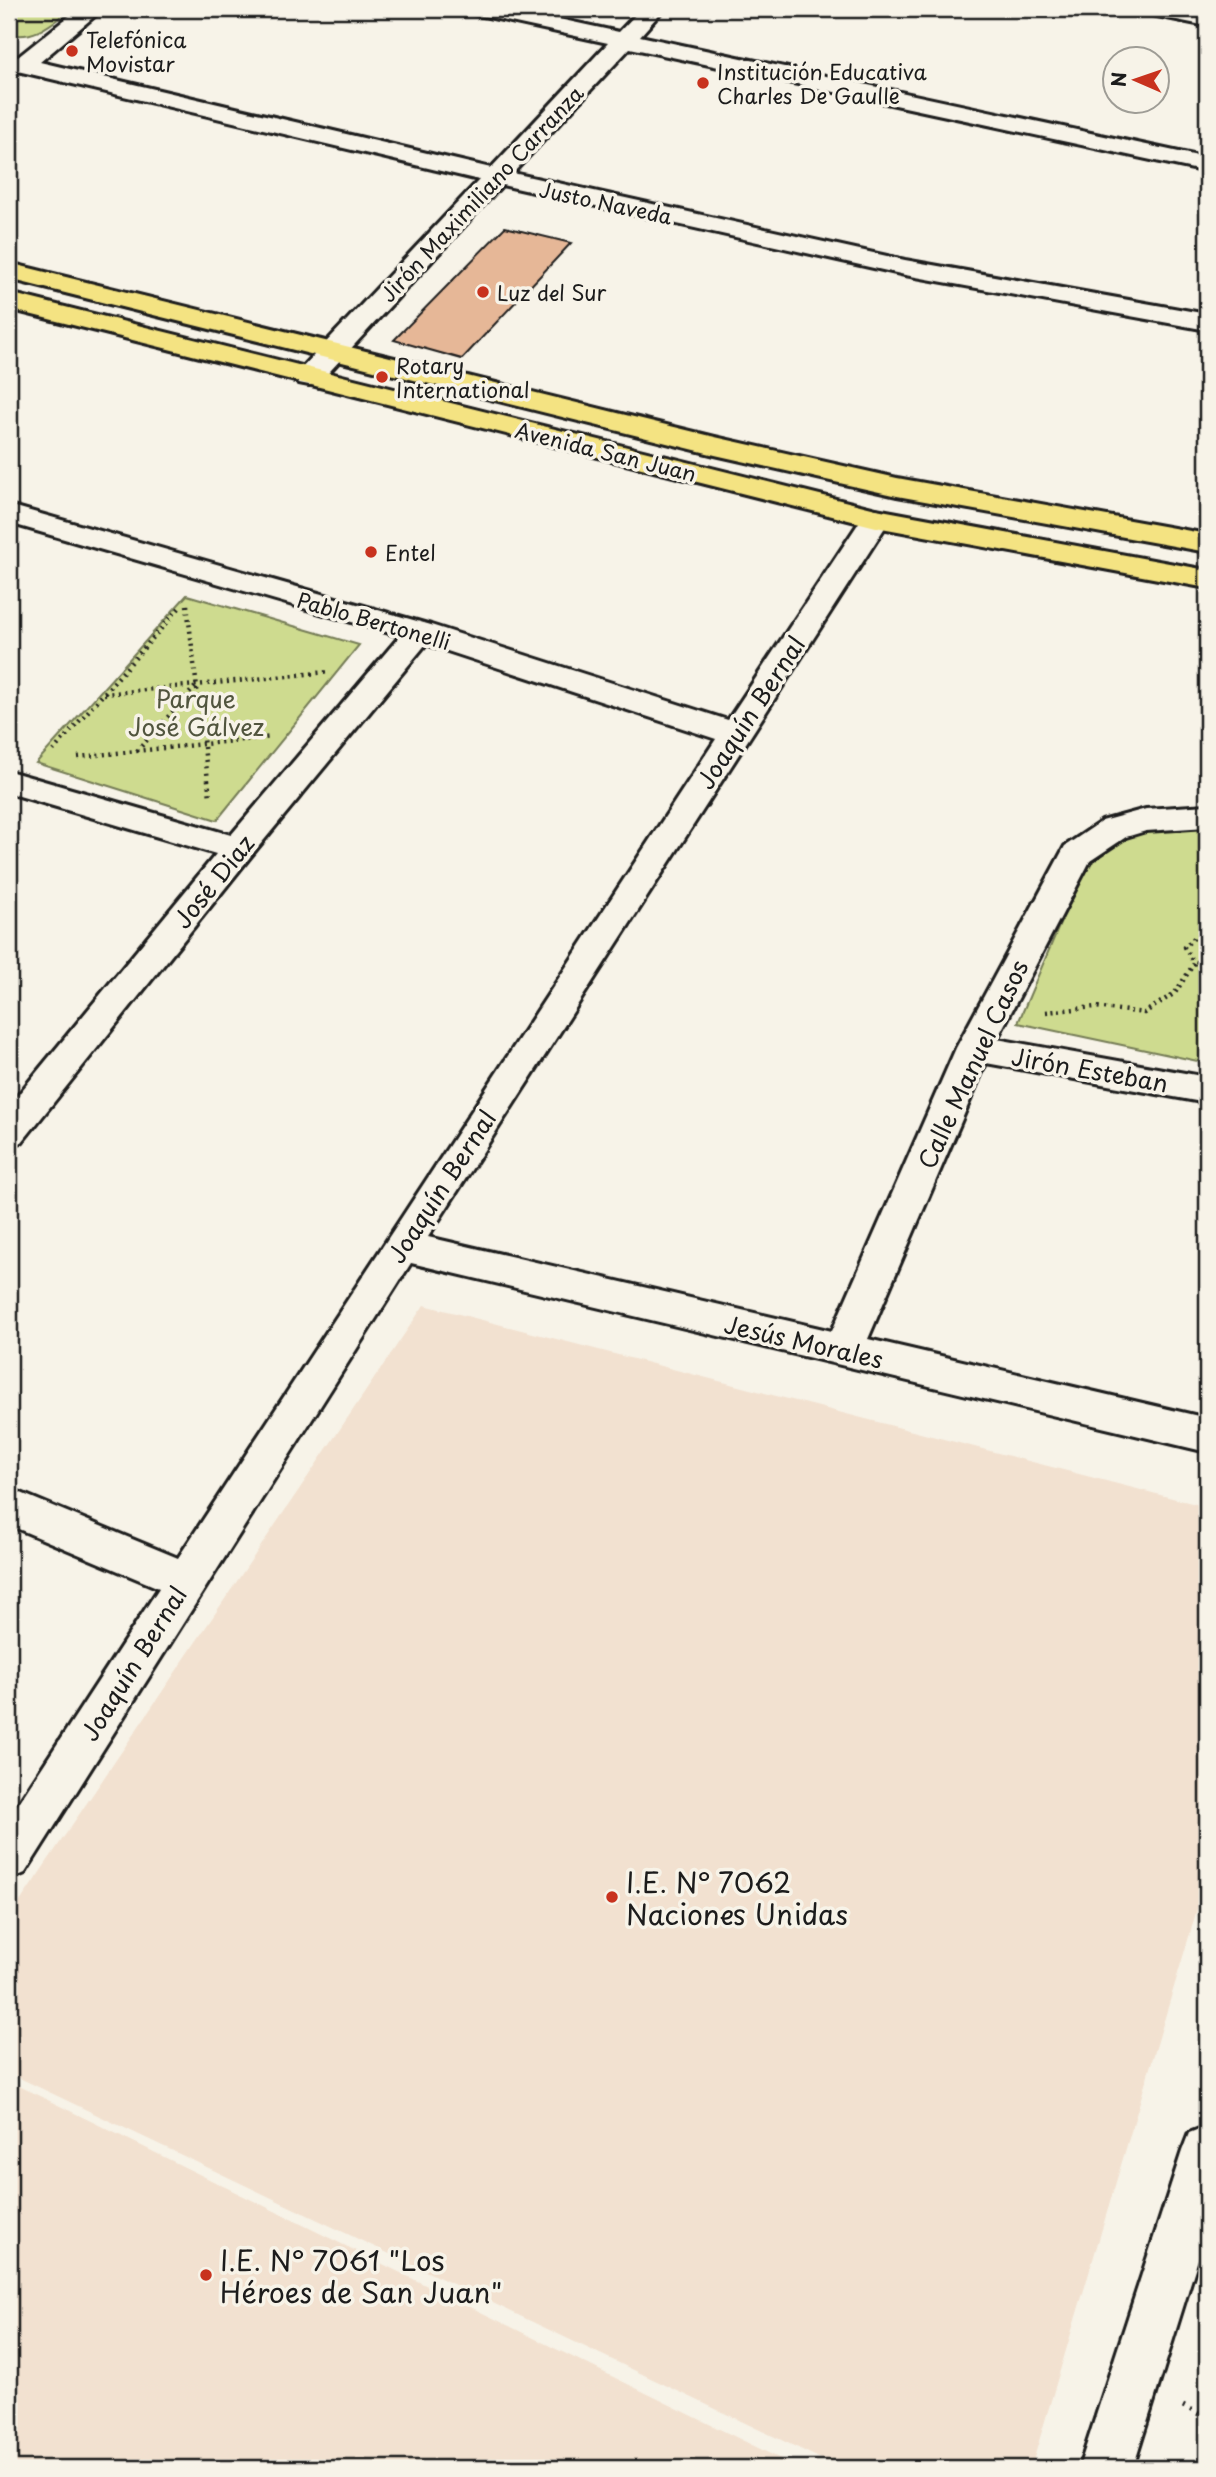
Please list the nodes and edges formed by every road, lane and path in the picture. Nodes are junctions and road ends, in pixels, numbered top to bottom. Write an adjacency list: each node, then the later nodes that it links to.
1 (92, 9): 7 (street)
2 (482, 9): 6 (street)
3 (653, 9): 6 (street, Jirón Maximiliano Carranza)
4 (1155, 9): 5 (street)
5 (1195, 14)
6 (624, 40): 8 (street); 9 (street, Jirón Maximiliano Carranza)
7 (15, 64): 9 (street, Justo Naveda)
8 (1207, 165)
9 (493, 178): 12 (street, Justo Naveda); 13 (street, Jirón Maximiliano Carranza)
10 (9, 271): 13 (main road, Avenida San Juan)
11 (9, 302): 14 (main road, Avenida San Juan)
12 (1207, 322)
13 (334, 351): 14 (street, Jirón Maximiliano Carranza); 17 (main road, Avenida San Juan)
14 (309, 377): 16 (main road, Avenida San Juan)
15 (9, 514): 21 (street, Pablo Bertonelli)
16 (876, 517): 18 (main road, Avenida San Juan); 27 (street, Joaquín Bernal)
17 (1207, 542)
18 (1207, 579)
19 (186, 600): 20 (path); 25 (path); 26 (path)
20 (199, 604)
21 (420, 632): 27 (street, Pablo Bertonelli); 34 (street, José Diaz)
22 (336, 664): 23 (path)
23 (329, 672): 24 (path); 25 (path)
24 (320, 683)
25 (197, 685): 26 (path); 28 (path); 30 (path)
26 (103, 694): 31 (path)
27 (736, 734): 44 (street, Joaquín Bernal)
28 (204, 744): 29 (path); 30 (path); 34 (path)
29 (268, 746)
30 (137, 751): 31 (path)
31 (44, 761): 32 (path)
32 (15, 784): 34 (street)
33 (1207, 816): 40 (street, Calle Manuel Casos)
34 (239, 849): 42 (street, José Diaz)
35 (1207, 919): 36 (path)
36 (1199, 937): 37 (path); 38 (path)
37 (1207, 938)
38 (1195, 962): 39 (path); 40 (path)
39 (1207, 964)
40 (974, 1048): 41 (street, Jirón Esteban); 45 (street, Calle Manuel Casos)
41 (1207, 1090)
42 (21, 1099): 43 (street, José Diaz)
43 (9, 1132)
44 (401, 1246): 45 (street, Jesús Morales); 48 (street, Joaquín Bernal)
45 (844, 1350): 46 (street, Jesús Morales)
46 (1207, 1435)
47 (9, 1506): 48 (street)
48 (186, 1580): 49 (street, Joaquín Bernal)
49 (9, 1858)
50 (1207, 2151): 51 (street)
51 (1106, 2468)

